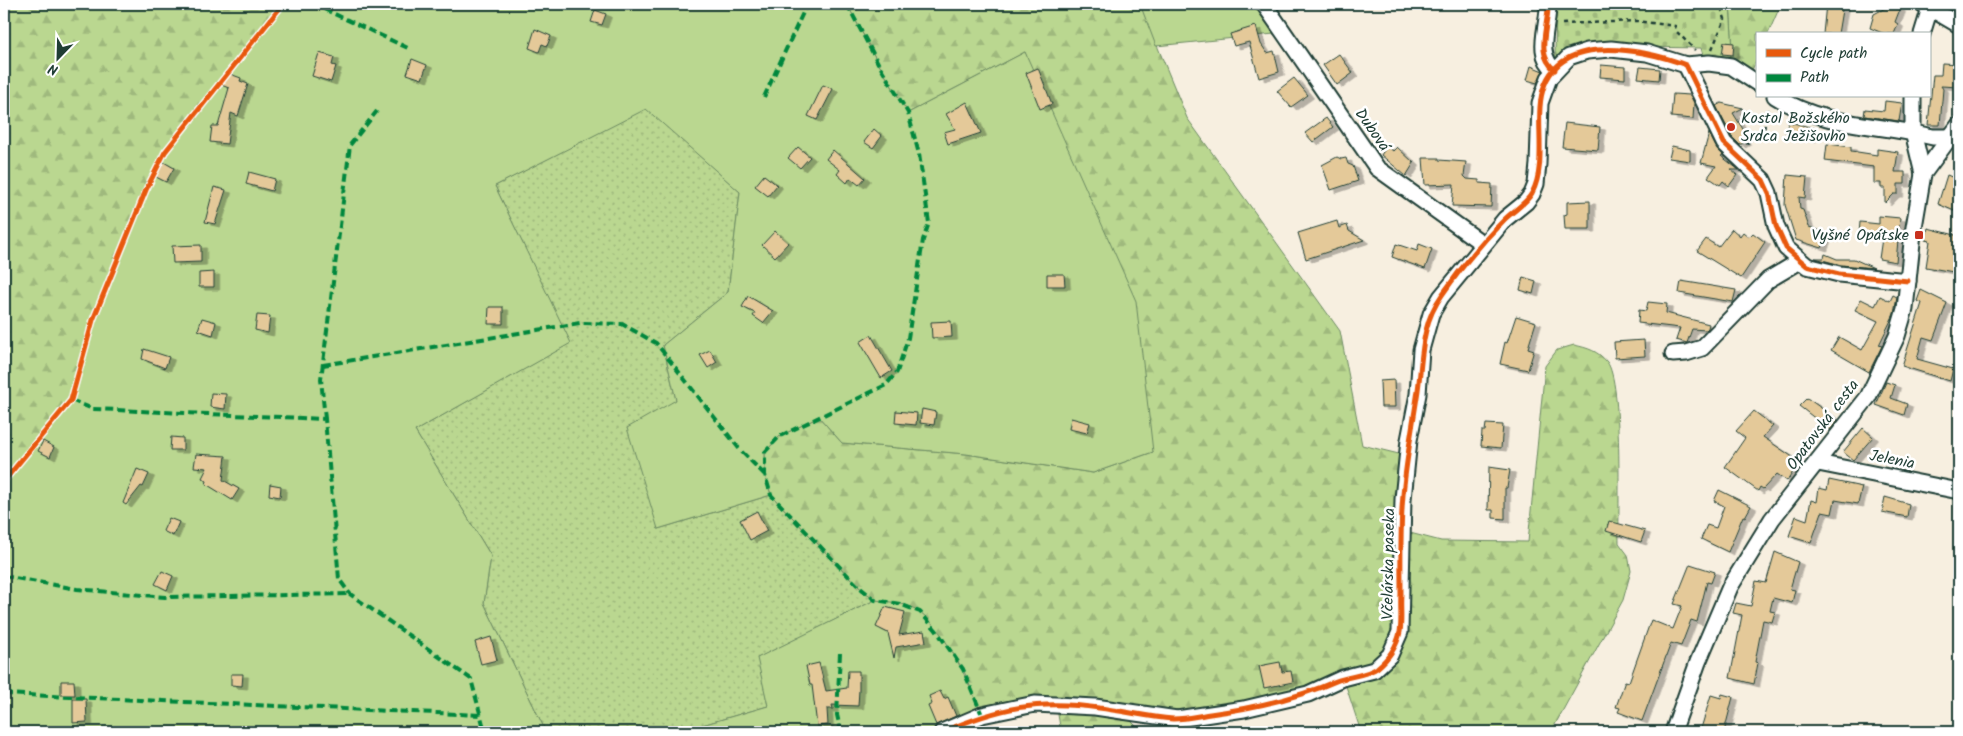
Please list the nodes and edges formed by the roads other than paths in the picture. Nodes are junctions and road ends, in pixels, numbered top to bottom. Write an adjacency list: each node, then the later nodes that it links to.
1 (1264, 4): 15 (street, Dubová)
2 (1548, 4): 7 (street)
3 (1927, 6): 4 (street); 5 (street)
4 (1959, 25)
5 (1922, 32)
6 (1686, 65): 7 (street, Včelárska paseka); 8 (street); 16 (street)
7 (1555, 70): 15 (street, Včelárska paseka)
8 (1756, 82)
9 (1913, 98): 12 (street)
10 (1779, 99): 12 (street)
11 (1959, 125): 13 (street, Opatovská cesta)
12 (1913, 132): 13 (street); 14 (street)
13 (1949, 137): 14 (street, Opatovská cesta)
14 (1923, 174): 17 (street, Opatovská cesta)
15 (1483, 244): 21 (street, Včelárska paseka)
16 (1800, 261): 17 (street); 18 (street)
17 (1908, 281): 19 (street, Opatovská cesta)
18 (1673, 354)
19 (1818, 463): 20 (street, Jelenia); 22 (street, Opatovská cesta)
20 (1959, 491)
21 (942, 732)
22 (1673, 732)

